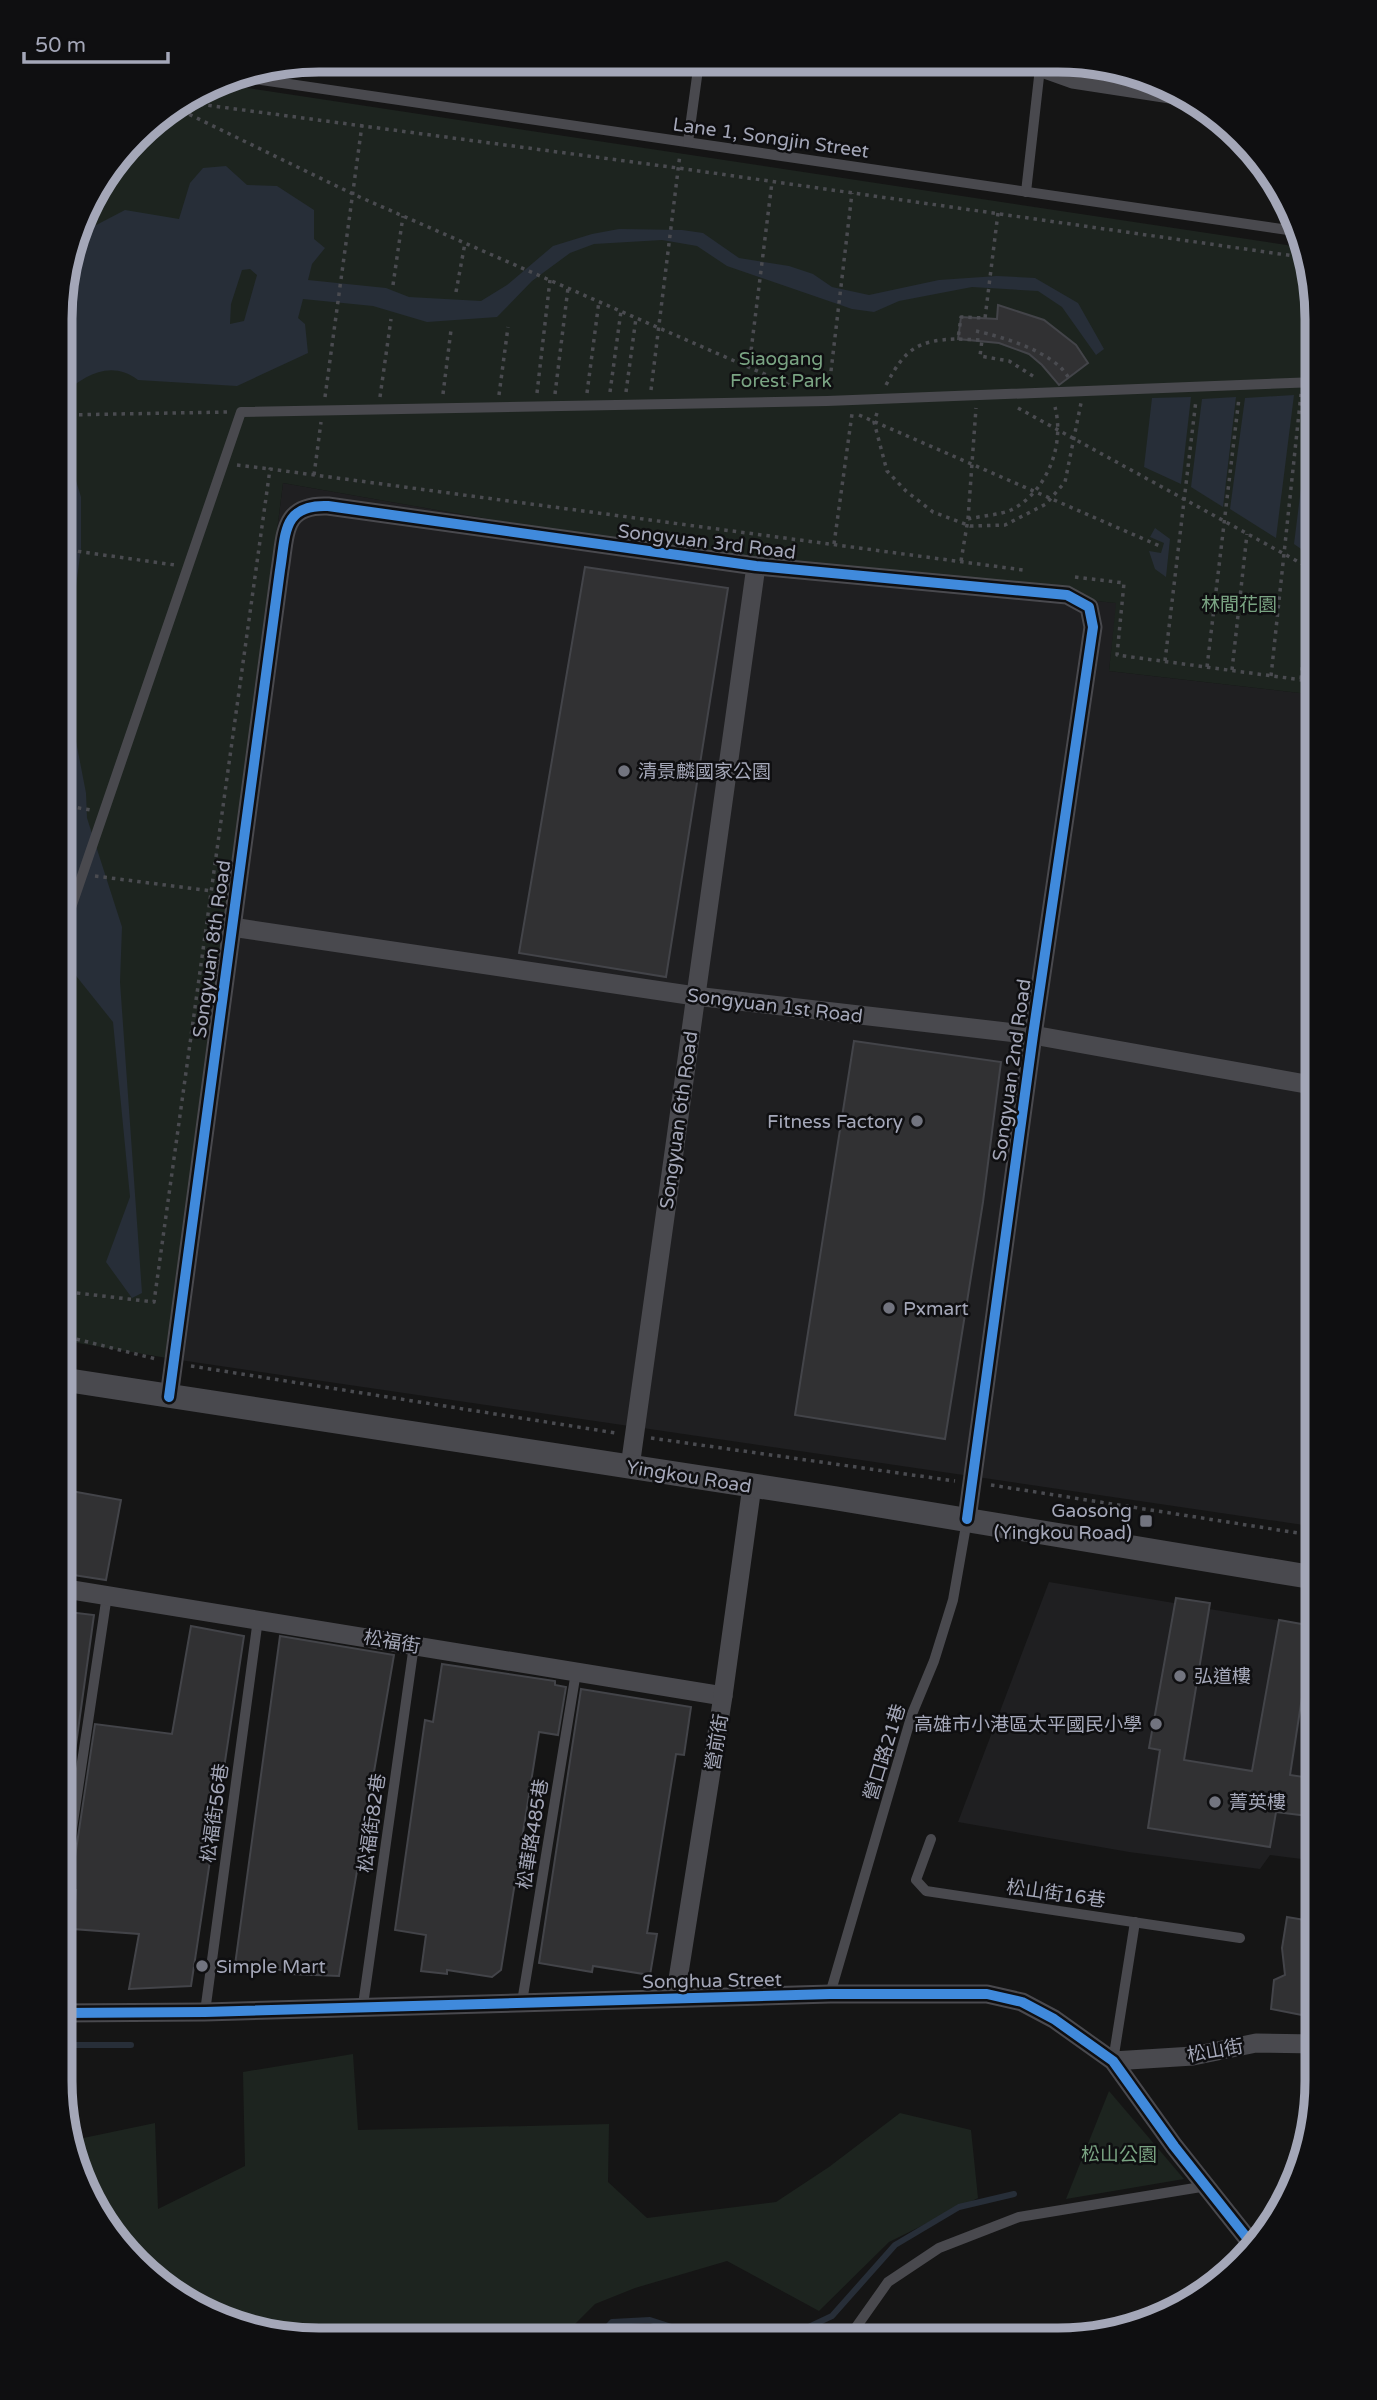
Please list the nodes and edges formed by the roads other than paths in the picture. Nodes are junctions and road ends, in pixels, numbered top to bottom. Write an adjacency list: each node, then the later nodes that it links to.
1 (697, 72): 6 (lane)
2 (1035, 72): 7 (lane)
3 (1053, 72): 5 (street)
4 (257, 79): 6 (lane, Lane 1, Songjin Street)
5 (1154, 92)
6 (685, 142): 7 (lane, Lane 1, Songjin Street)
7 (1026, 192): 8 (lane, Lane 1, Songjin Street)
8 (1288, 230)
9 (1305, 383): 13 (lane)
10 (299, 509): 11 (street, Songyuan 3rd Road); 14 (street, Songyuan 8th Road)
11 (757, 566): 12 (street, Songyuan 3rd Road); 15 (street, Songyuan 6th Road)
12 (1093, 627): 16 (street, Songyuan 2nd Road)
13 (72, 905)
14 (232, 927): 15 (street, Songyuan 1st Road); 19 (street, Songyuan 8th Road)
15 (695, 996): 16 (street, Songyuan 1st Road); 20 (street, Songyuan 6th Road)
16 (1032, 1035): 17 (street, Songyuan 1st Road); 22 (street, Songyuan 2nd Road)
17 (1305, 1084)
18 (72, 1381): 19 (street, Yingkou Road)
19 (169, 1397): 20 (street, Yingkou Road)
20 (630, 1467): 21 (street, Yingkou Road)
21 (752, 1486): 22 (street, Yingkou Road); 29 (street, 營前街)
22 (967, 1519): 23 (street, Yingkou Road); 34 (lane, 營口路21巷)
23 (1305, 1576)
24 (72, 1590): 25 (street, 松福街)
25 (107, 1595): 26 (street, 松福街); 30 (lane)
26 (258, 1619): 27 (street, 松福街); 38 (lane, 松福街56巷)
27 (414, 1645): 28 (street, 松福街); 37 (lane, 松福街82巷)
28 (576, 1672): 29 (street, 松福街); 36 (lane, 松華路485巷)
29 (723, 1696): 35 (street, 營前街)
30 (72, 1829)
31 (931, 1839): 32 (lane, 松山街16巷)
32 (1135, 1922): 33 (lane, 松山街16巷); 41 (lane)
33 (1240, 1938)
34 (830, 1994): 35 (street, Songhua Street); 41 (street, Songhua Street)
35 (675, 1998): 36 (street, Songhua Street)
36 (522, 2002): 37 (street, Songhua Street)
37 (363, 2006): 38 (street, Songhua Street)
38 (205, 2012): 39 (street, Songhua Street)
39 (72, 2013)
40 (1305, 2044): 41 (street, 松山街)
41 (1114, 2061): 42 (street, Songhua Street)
42 (1207, 2186): 43 (street, Songhua Street); 44 (lane)
43 (1248, 2239)
44 (855, 2328)

